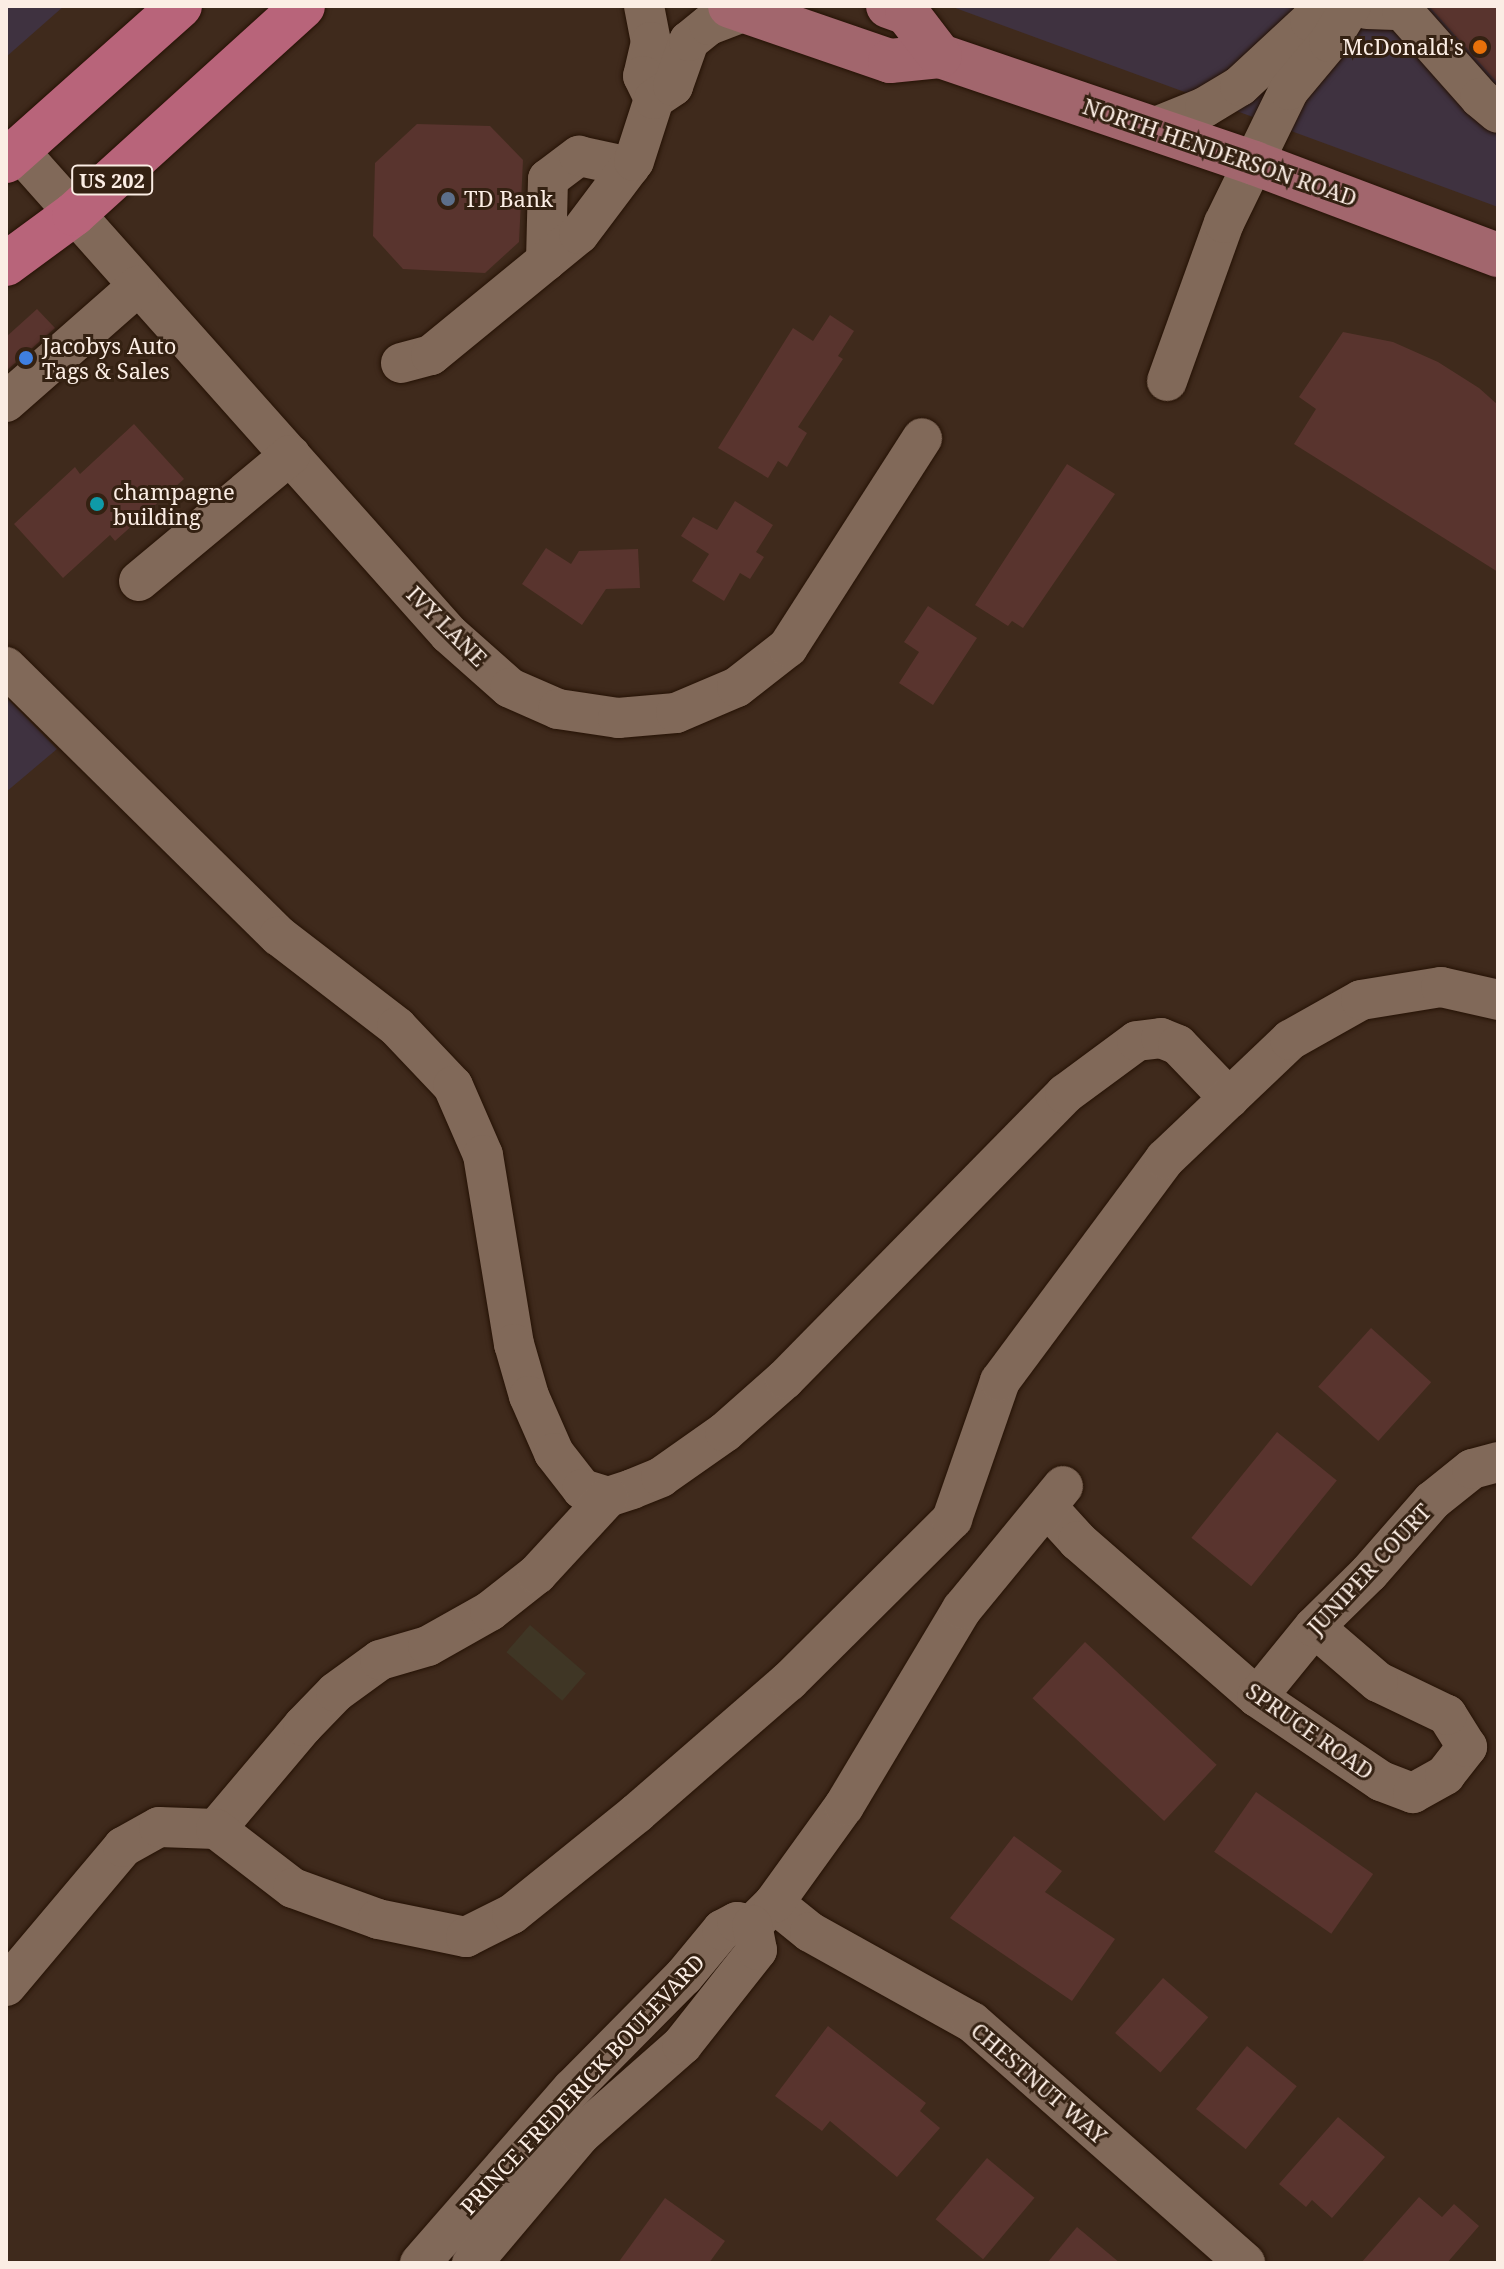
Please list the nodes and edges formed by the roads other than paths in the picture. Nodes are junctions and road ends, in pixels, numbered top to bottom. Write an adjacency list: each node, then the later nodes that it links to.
1 (180, 6): 11 (highway)
2 (303, 6): 14 (highway, US 202)
3 (644, 6): 8 (street)
4 (888, 6): 7 (main road)
5 (1352, 7): 9 (street); 10 (street); 12 (street)
6 (737, 9): 7 (main road, NORTH HENDERSON ROAD); 8 (street)
7 (940, 56): 10 (main road, NORTH HENDERSON ROAD)
8 (654, 99): 13 (street)
9 (1498, 113)
10 (1153, 128): 12 (main road, NORTH HENDERSON ROAD)
11 (12, 156): 14 (street, IVY LANE)
12 (1254, 163): 15 (main road, NORTH HENDERSON ROAD); 20 (street)
13 (630, 167): 16 (street); 16 (street)
14 (74, 214): 17 (highway, US 202); 18 (street, IVY LANE)
15 (1498, 255)
16 (546, 261): 19 (street)
17 (6, 264)
18 (138, 286): 21 (street); 23 (street, IVY LANE)
19 (401, 363)
20 (1167, 381)
21 (6, 402)
22 (922, 438): 23 (street, IVY LANE)
23 (290, 455): 24 (street)
24 (139, 581)
25 (6, 667): 29 (street)
26 (1498, 1000): 27 (street)
27 (1229, 1098): 29 (street); 33 (street)
28 (1498, 1462): 31 (street, JUNIPER COURT)
29 (608, 1497): 33 (street)
30 (1055, 1497): 32 (street, SPRUCE ROAD); 34 (street, PRINCE FREDERICK BOULEVARD)
31 (1314, 1627): 32 (street, JUNIPER COURT); 32 (street, SPRUCE ROAD)
32 (1257, 1697)
33 (216, 1829): 35 (street)
34 (763, 1914): 36 (street, PRINCE FREDERICK BOULEVARD); 37 (street, PRINCE FREDERICK BOULEVARD); 38 (street, CHESTNUT WAY)
35 (6, 1986)
36 (420, 2263)
37 (472, 2263)
38 (1245, 2263)

